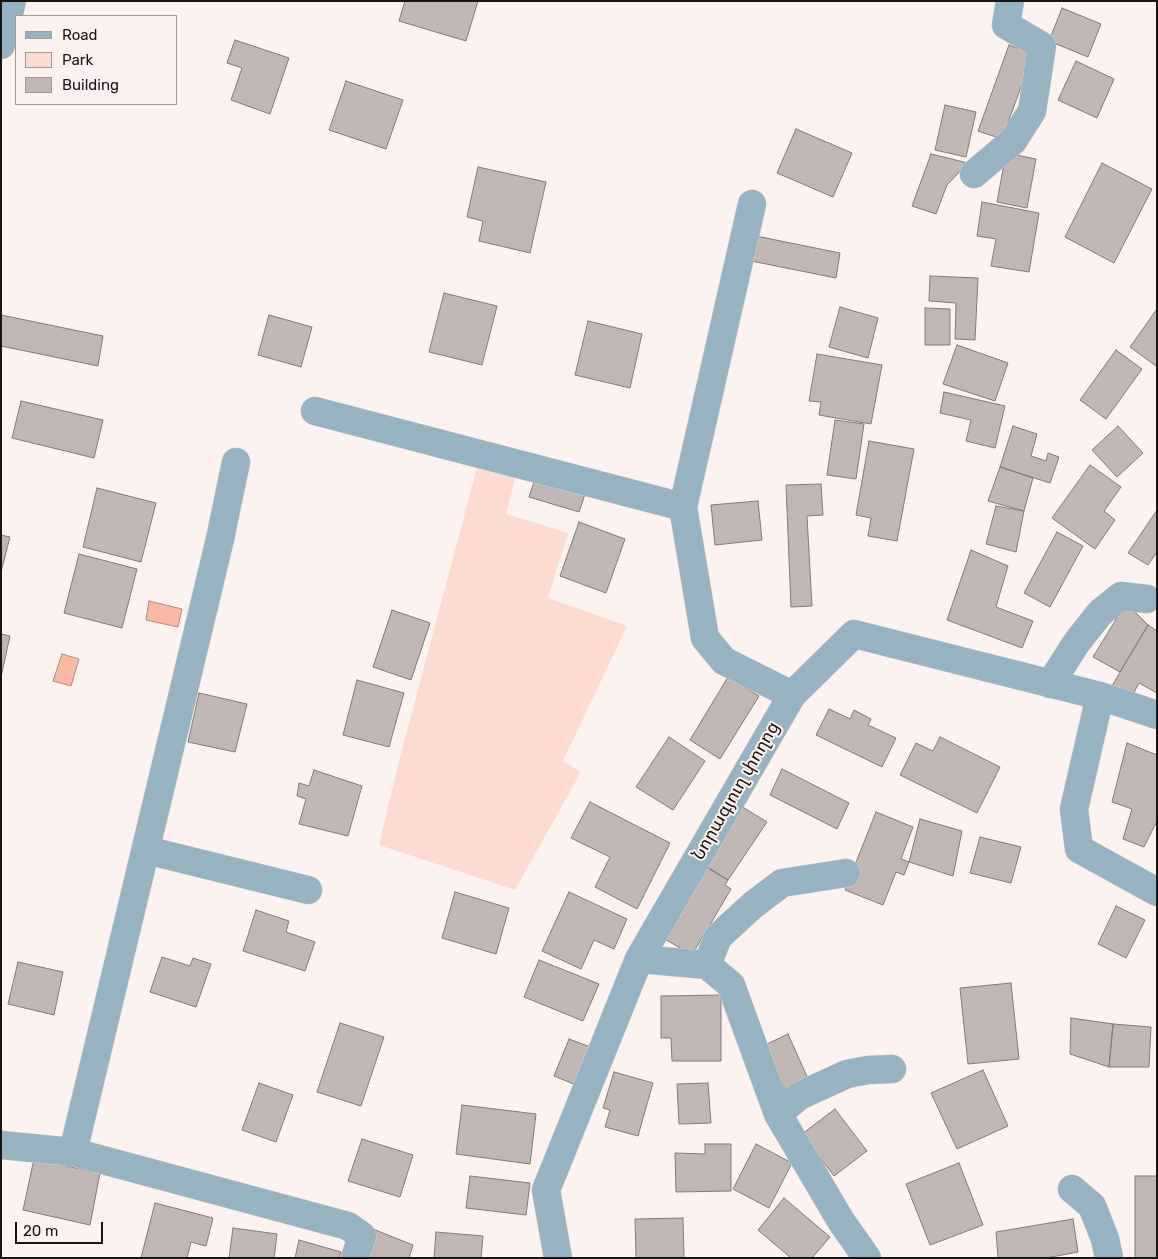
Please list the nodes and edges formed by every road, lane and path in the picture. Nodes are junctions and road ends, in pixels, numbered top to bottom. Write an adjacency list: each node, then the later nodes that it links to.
1 (12, 1): 3 (street)
2 (1010, 1): 4 (street)
3 (1, 45)
4 (974, 174)
5 (752, 204): 8 (street)
6 (315, 411): 8 (street)
7 (236, 462): 14 (street)
8 (683, 507): 11 (street)
9 (1148, 599): 10 (street)
10 (1050, 684): 11 (street, Նորագյուղ փողոց); 12 (street, Նորագյուղ փողոց)
11 (792, 694): 18 (street, Նորագյուղ փողոց)
12 (1100, 696): 13 (street, Նորագյուղ փողոց); 17 (street)
13 (1157, 715)
14 (146, 850): 16 (street); 23 (street)
15 (846, 873): 19 (street)
16 (308, 890)
17 (1157, 892)
18 (639, 959): 19 (street); 26 (street, Նորագյուղ փողոց)
19 (707, 965): 21 (street)
20 (892, 1069): 21 (street)
21 (778, 1114): 27 (street)
22 (1, 1145): 23 (street)
23 (73, 1152): 25 (street)
24 (1072, 1189): 28 (street)
25 (355, 1258)
26 (558, 1258)
27 (867, 1258)
28 (1109, 1258)

